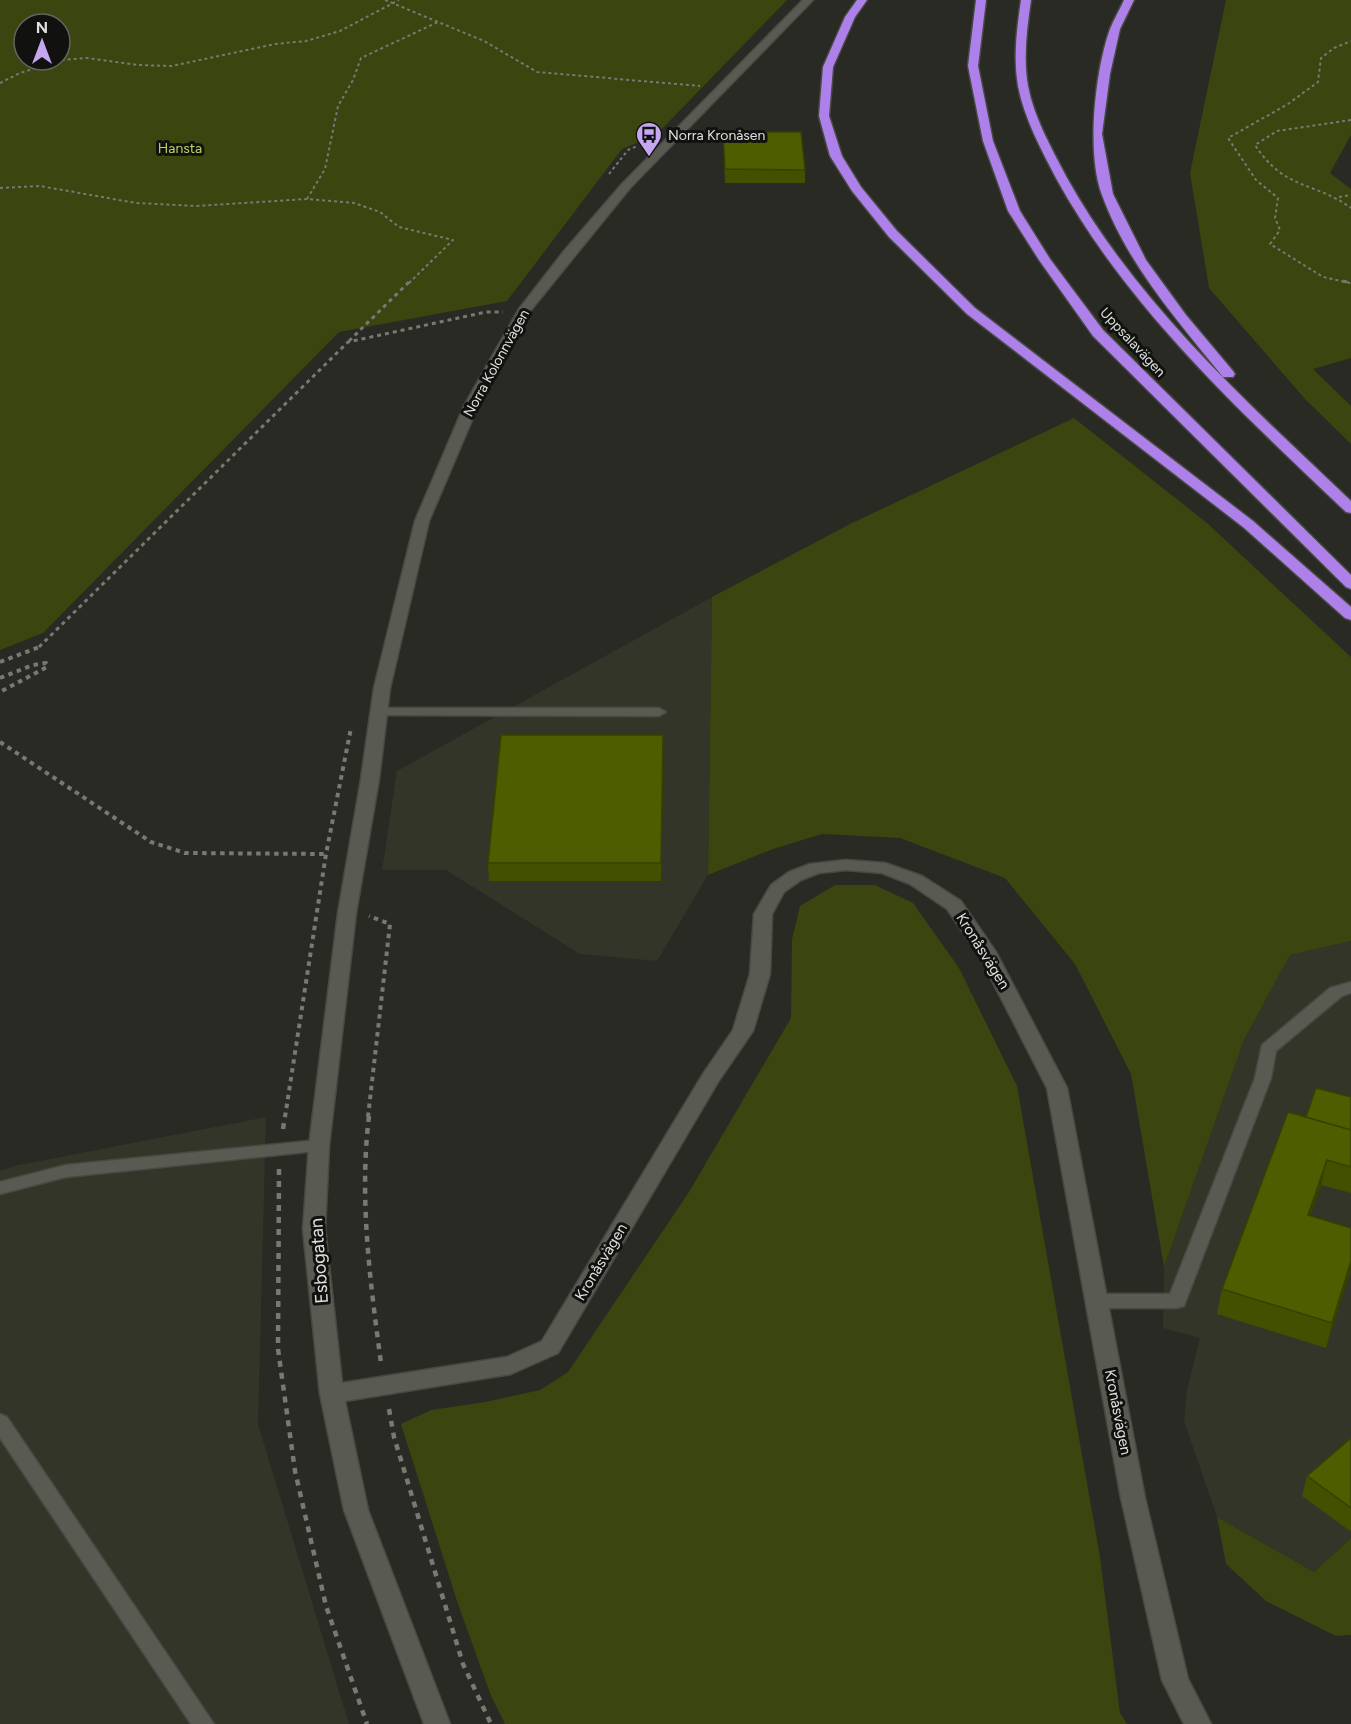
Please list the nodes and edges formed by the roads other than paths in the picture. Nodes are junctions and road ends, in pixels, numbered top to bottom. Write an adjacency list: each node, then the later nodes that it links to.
1 (808, 0): 12 (street, Norra Kolonnvägen)
2 (862, 0): 11 (highway)
3 (981, 0): 10 (highway, Uppsalavägen)
4 (1026, 0): 8 (highway)
5 (1124, 0): 7 (highway)
6 (1129, 0): 7 (highway)
7 (1115, 29): 8 (highway)
8 (1257, 418): 9 (highway)
9 (1351, 509)
10 (1351, 584)
11 (1351, 615)
12 (380, 712): 13 (lane); 14 (street, Norra Kolonnvägen)
13 (659, 712)
14 (369, 784): 16 (street, Esbogatan)
15 (1351, 987): 18 (lane)
16 (319, 1146): 17 (lane); 19 (street, Esbogatan)
17 (0, 1188)
18 (1097, 1300): 19 (street, Kronåsvägen); 23 (street, Kronåsvägen)
19 (332, 1394): 22 (street, Esbogatan)
20 (0, 1422): 21 (lane)
21 (203, 1724)
22 (437, 1724)
23 (1198, 1724)

